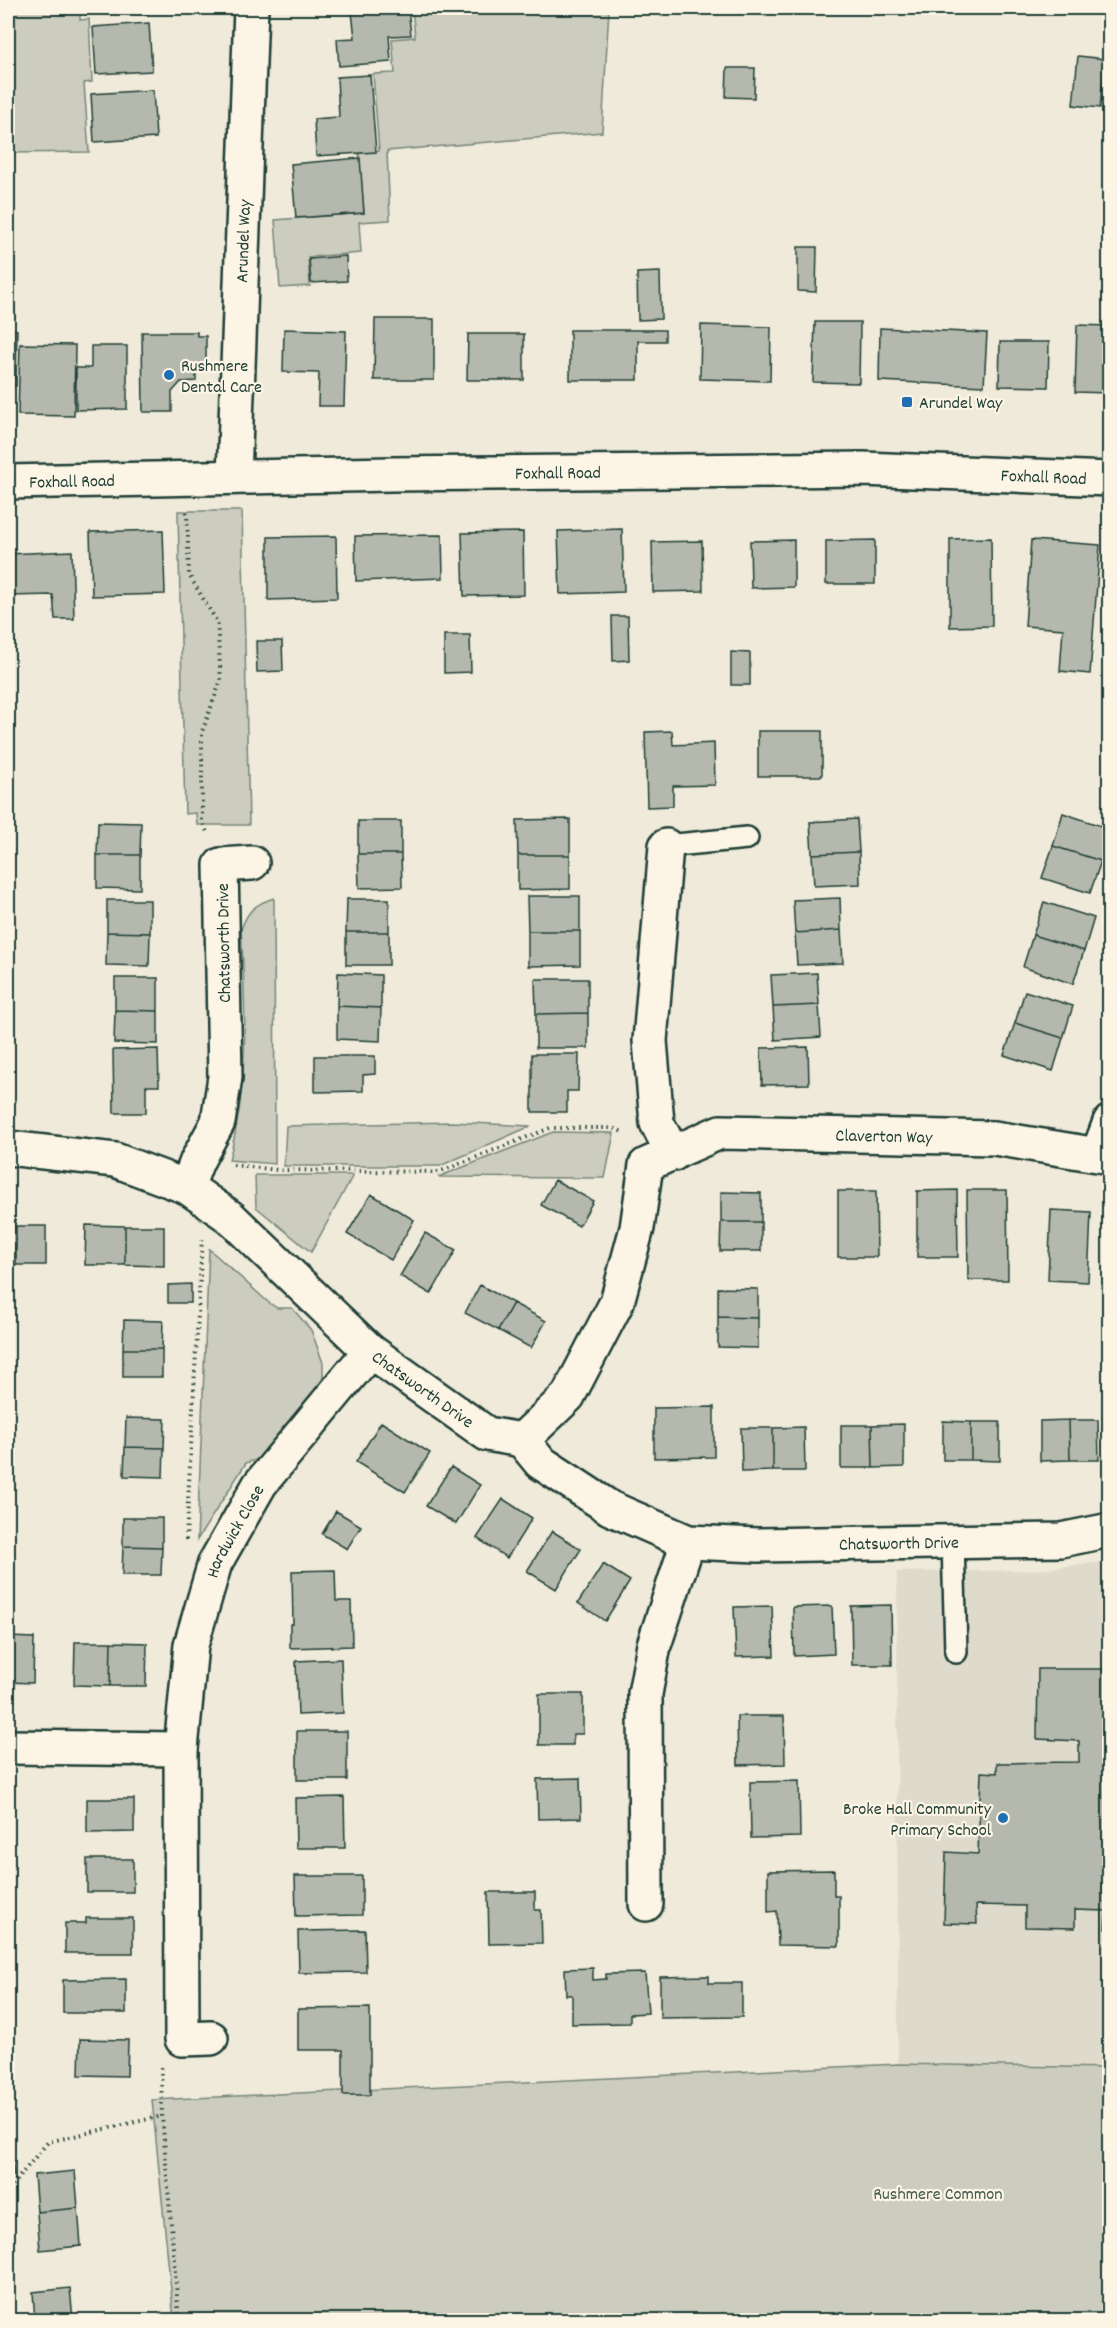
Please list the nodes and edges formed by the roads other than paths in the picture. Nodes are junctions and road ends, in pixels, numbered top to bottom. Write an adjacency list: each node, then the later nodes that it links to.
1 (251, 8): 2 (street, Arundel Way)
2 (234, 477): 3 (street, Foxhall Road); 4 (street, Foxhall Road)
3 (1110, 479)
4 (8, 482)
5 (747, 838): 6 (lane)
6 (666, 846): 10 (street)
7 (236, 864): 12 (street, Chatsworth Drive)
8 (1110, 1122): 11 (street, Claverton Way)
9 (8, 1148): 12 (street, Chatsworth Drive)
10 (673, 1154): 11 (street, Claverton Way); 14 (street, Claverton Way)
11 (1104, 1155)
12 (192, 1174): 13 (street, Chatsworth Drive)
13 (370, 1351): 14 (street, Chatsworth Drive); 20 (street, Hardwick Close)
14 (522, 1440): 17 (street, Chatsworth Drive)
15 (1110, 1530): 16 (street, Chatsworth Drive)
16 (953, 1541): 17 (street, Chatsworth Drive); 18 (lane)
17 (688, 1542): 21 (street)
18 (956, 1652)
19 (8, 1747): 20 (street)
20 (181, 1749): 22 (street, Hardwick Close)
21 (646, 1904)
22 (196, 2038)

